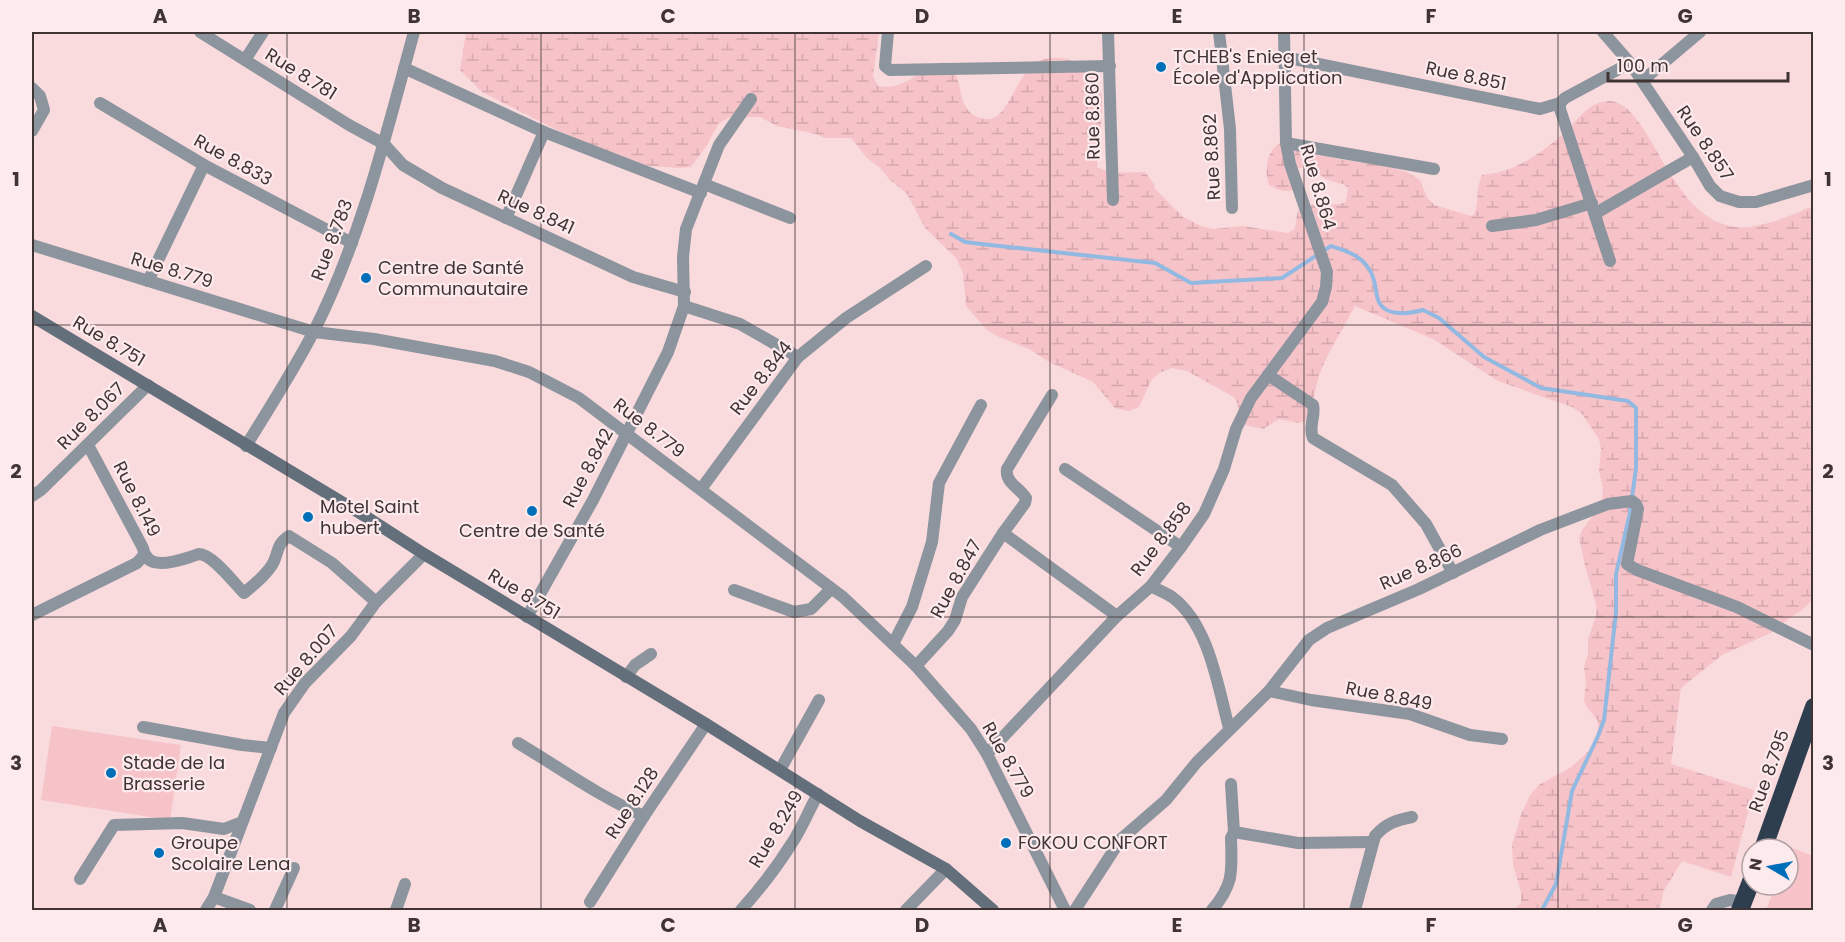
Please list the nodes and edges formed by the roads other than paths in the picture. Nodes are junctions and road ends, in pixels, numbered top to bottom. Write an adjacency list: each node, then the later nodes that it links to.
1 (200, 32): 11 (street, Rue 8.781)
2 (263, 32): 11 (street)
3 (414, 32): 14 (street, Rue 8.783)
4 (888, 32): 13 (street)
5 (1108, 32): 13 (street, Rue 8.860)
6 (1219, 32): 30 (street, Rue 8.862)
7 (1284, 32): 10 (street, Rue 8.864)
8 (1603, 32): 12 (street, Rue 8.857)
9 (1700, 32): 15 (street)
10 (1284, 57): 19 (street, Rue 8.851); 22 (street, Rue 8.864)
11 (245, 60): 23 (street, Rue 8.781)
12 (1630, 63): 15 (street, Rue 8.857); 19 (street, Rue 8.851)
13 (1110, 66): 29 (street, Rue 8.860)
14 (404, 68): 21 (street); 23 (street, Rue 8.783)
15 (1642, 81): 24 (street, Rue 8.857)
16 (32, 88): 20 (street)
17 (752, 99): 28 (street, Rue 8.842)
18 (100, 103): 25 (street, Rue 8.833)
19 (1560, 103): 31 (street)
20 (32, 131)
21 (544, 132): 28 (street); 32 (street)
22 (1286, 143): 26 (street); 42 (street, Rue 8.864)
23 (384, 144): 32 (street, Rue 8.841); 35 (street, Rue 8.783)
24 (1693, 157): 27 (street, Rue 8.857); 31 (street)
25 (204, 165): 35 (street, Rue 8.833); 39 (street)
26 (1434, 169)
27 (1814, 184)
28 (703, 188): 33 (street); 40 (street, Rue 8.842)
29 (1113, 200)
30 (1232, 208)
31 (1594, 208): 34 (street); 37 (street)
32 (506, 218): 40 (street, Rue 8.841)
33 (790, 218)
34 (1492, 226)
35 (352, 243): 44 (street, Rue 8.783)
36 (32, 245): 39 (street, Rue 8.779)
37 (1610, 261)
38 (926, 266): 45 (street, Rue 8.844)
39 (148, 280): 44 (street, Rue 8.779)
40 (685, 292): 41 (street, Rue 8.842)
41 (684, 306): 45 (street); 50 (street, Rue 8.842)
42 (1316, 313): 46 (street, Rue 8.858)
43 (32, 316): 47 (main road, Rue 8.751)
44 (314, 332): 50 (street, Rue 8.779); 52 (street, Rue 8.783)
45 (798, 357): 54 (street, Rue 8.844)
46 (1268, 375): 57 (street, Rue 8.858); 60 (street)
47 (148, 385): 51 (street, Rue 8.067); 52 (main road, Rue 8.751)
48 (1052, 395): 56 (street)
49 (981, 405): 68 (street)
50 (627, 435): 54 (street, Rue 8.779); 66 (street, Rue 8.842)
51 (88, 445): 55 (street, Rue 8.067); 59 (street, Rue 8.149)
52 (246, 446): 58 (main road, Rue 8.751)
53 (1065, 469): 57 (street)
54 (701, 489): 62 (street, Rue 8.779)
55 (32, 496)
56 (1003, 533): 67 (street, Rue 8.847); 71 (street, Rue 8.847)
57 (1181, 547): 61 (street, Rue 8.858)
58 (424, 554): 64 (street, Rue 8.007); 66 (main road, Rue 8.751)
59 (144, 555): 64 (street, Rue 8.149); 65 (street)
60 (1453, 573): 69 (street, Rue 8.866); 73 (street, Rue 8.866)
61 (1151, 586): 67 (street, Rue 8.858); 78 (street)
62 (831, 589): 63 (street); 68 (street, Rue 8.779)
63 (734, 590)
64 (376, 602): 81 (street, Rue 8.007)
65 (32, 615)
66 (527, 616): 72 (main road, Rue 8.751)
67 (1118, 616): 82 (street, Rue 8.858)
68 (893, 644): 71 (street, Rue 8.779)
69 (1814, 645)
70 (651, 654): 72 (street)
71 (916, 666): 82 (street, Rue 8.779)
72 (626, 677): 76 (main road, Rue 8.751)
73 (1269, 691): 78 (street, Rue 8.866); 79 (street, Rue 8.849)
74 (819, 700): 83 (street)
75 (1814, 707): 90 (highway, Rue 8.795)
76 (706, 724): 83 (main road, Rue 8.751); 86 (street, Rue 8.128)
77 (143, 727): 81 (street)
78 (1229, 728): 107 (street, Rue 8.866)
79 (1502, 739)
80 (518, 743): 86 (street)
81 (271, 748): 88 (street, Rue 8.007)
82 (987, 754): 106 (street, Rue 8.779)
83 (780, 770): 85 (main road, Rue 8.751)
84 (1231, 784): 89 (street)
85 (818, 794): 93 (main road, Rue 8.751); 103 (street, Rue 8.249)
86 (645, 816): 97 (street, Rue 8.128)
87 (1412, 817): 91 (street)
88 (242, 822): 94 (street); 96 (street, Rue 8.007)
89 (1234, 832): 91 (street); 108 (street)
90 (1767, 837)
91 (1372, 842): 109 (street)
92 (294, 868): 101 (street)
93 (946, 869): 104 (street); 105 (main road, Rue 8.751)
94 (80, 879)
95 (405, 884): 102 (street)
96 (214, 897): 99 (street, Rue 8.007); 100 (street)
97 (590, 902)
98 (1742, 906): 110 (street)
99 (206, 910)
100 (250, 910)
101 (275, 910)
102 (396, 910)
103 (741, 910)
104 (906, 910)
105 (993, 910)
106 (1065, 910)
107 (1075, 910)
108 (1212, 910)
109 (1355, 910)
110 (1712, 910)

